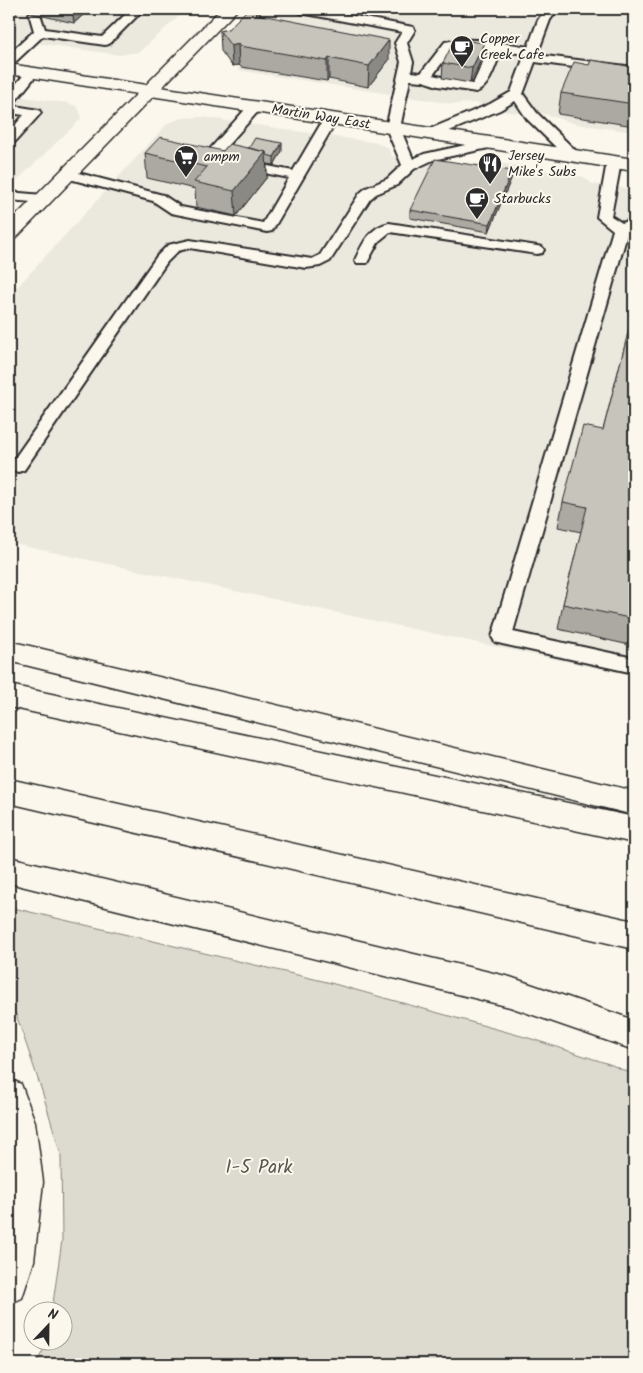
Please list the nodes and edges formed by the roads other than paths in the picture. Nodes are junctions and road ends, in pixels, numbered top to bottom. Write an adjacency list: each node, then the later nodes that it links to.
1 (138, 9): 6 (lane)
2 (230, 9): 15 (main road)
3 (302, 9): 13 (lane)
4 (552, 9): 8 (lane)
5 (35, 14): 6 (lane)
6 (40, 32): 9 (lane)
7 (497, 46): 8 (lane); 14 (lane); 14 (lane)
8 (533, 54): 11 (lane); 16 (lane)
9 (9, 61)
10 (9, 69): 12 (main road, Martin Way East)
11 (634, 71)
12 (32, 73): 15 (main road, Martin Way East); 17 (lane)
13 (406, 76): 14 (lane); 21 (lane)
14 (425, 77)
15 (150, 91): 18 (main road, Martin Way East); 29 (main road)
16 (517, 94): 22 (lane); 25 (lane)
17 (9, 100)
18 (255, 107): 20 (main road, Martin Way East); 30 (lane)
19 (9, 109): 23 (lane)
20 (331, 118): 21 (main road, Martin Way East); 30 (lane)
21 (393, 128): 22 (main road, Martin Way East); 28 (lane)
22 (430, 134): 24 (main road, Martin Way East)
23 (9, 140)
24 (493, 143): 25 (main road, Martin Way East); 28 (lane)
25 (573, 156): 26 (main road, Martin Way East)
26 (614, 162): 27 (main road, Martin Way East); 34 (lane)
27 (634, 165)
28 (409, 166): 38 (lane)
29 (67, 174): 30 (lane); 32 (main road)
30 (297, 176)
31 (9, 196): 32 (lane)
32 (43, 199): 33 (main road)
33 (18, 220): 35 (main road)
34 (627, 232): 40 (lane)
35 (9, 234)
36 (537, 250): 37 (lane)
37 (362, 260)
38 (18, 466)
39 (9, 651): 43 (main road)
40 (634, 665)
41 (9, 696): 44 (main road)
42 (9, 791): 46 (main road)
43 (634, 803)
44 (634, 830)
45 (9, 870): 47 (main road)
46 (634, 935)
47 (634, 1035)
48 (9, 1096): 49 (main road)
49 (9, 1285)

